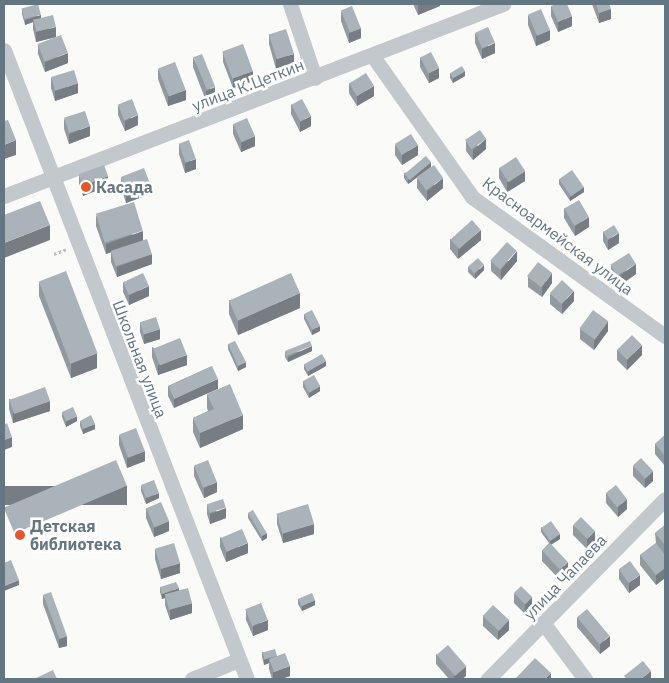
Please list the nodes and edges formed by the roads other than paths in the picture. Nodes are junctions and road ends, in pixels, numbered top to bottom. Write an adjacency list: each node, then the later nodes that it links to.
1 (290, 4): 5 (street)
2 (503, 4): 4 (street, улица К.Цеткин)
3 (4, 50): 6 (street, Школьная улица)
4 (372, 55): 5 (street, улица К.Цеткин); 8 (street, Красноармейская улица)
5 (315, 78): 6 (street, улица К.Цеткин)
6 (52, 179): 7 (street, улица К.Цеткин); 11 (street, Школьная улица)
7 (4, 196)
8 (665, 336)
9 (665, 499): 10 (street, улица Чапаева)
10 (544, 624): 14 (street, улица Чапаева); 15 (street)
11 (238, 660): 12 (street); 13 (street, Школьная улица)
12 (192, 679)
13 (247, 679)
14 (488, 679)
15 (585, 679)

